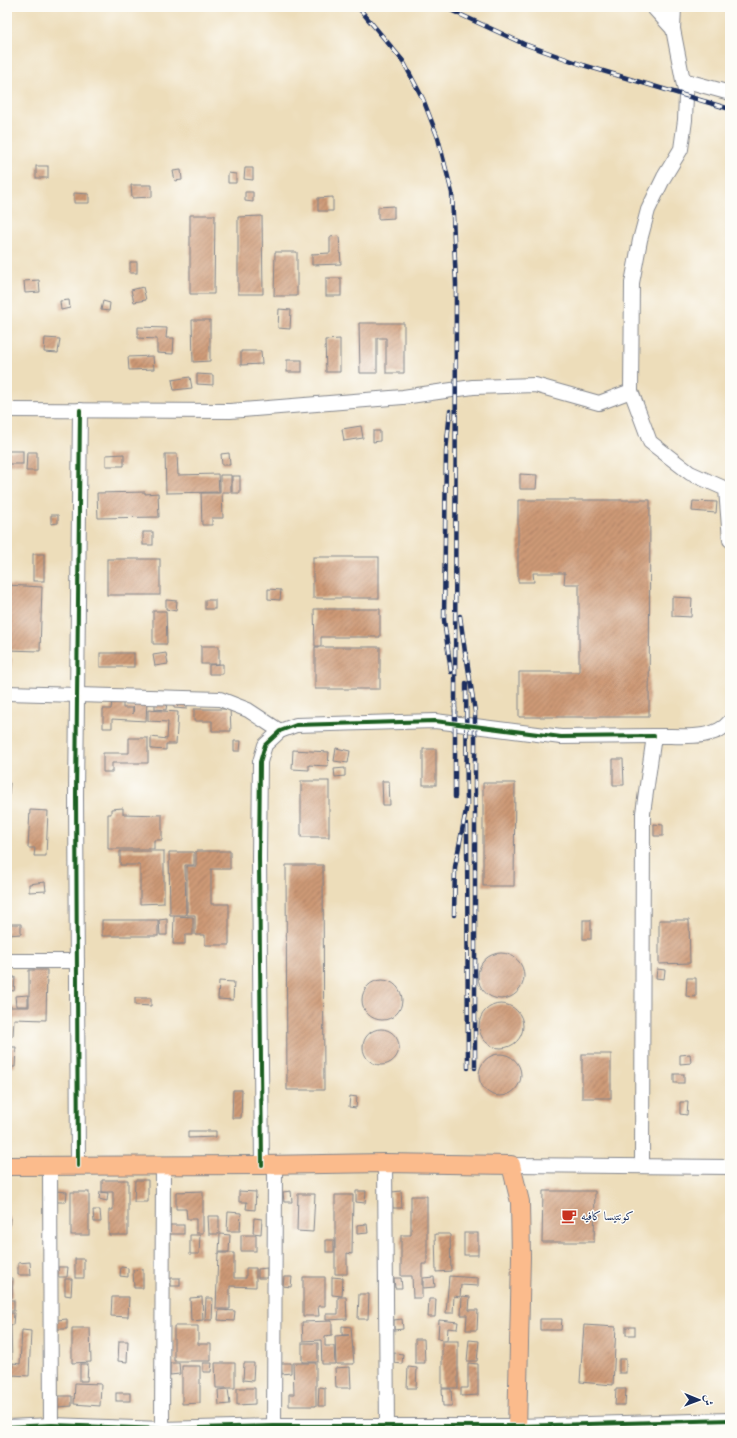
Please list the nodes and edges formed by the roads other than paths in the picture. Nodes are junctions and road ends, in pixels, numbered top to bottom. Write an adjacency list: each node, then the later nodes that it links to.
1 (653, 7): 3 (street)
2 (674, 7): 3 (street)
3 (673, 29): 4 (street)
4 (683, 80): 5 (street); 6 (street)
5 (730, 93)
6 (631, 391): 8 (street); 9 (street)
7 (7, 410): 8 (street)
8 (80, 410): 11 (street)
9 (730, 540)
10 (7, 693): 11 (street)
11 (77, 694): 13 (street); 16 (street)
12 (730, 721): 14 (street)
13 (280, 731): 14 (street); 19 (street)
14 (654, 736): 24 (street)
15 (7, 961): 16 (street)
16 (77, 961): 23 (street)
17 (385, 1163): 19 (main road); 20 (main road); 30 (street)
18 (162, 1165): 19 (main road); 23 (main road); 33 (street)
19 (268, 1165): 32 (street)
20 (511, 1165): 24 (street); 31 (main road)
21 (7, 1166): 22 (main road)
22 (50, 1166): 23 (main road); 29 (street)
23 (78, 1166)
24 (642, 1166): 25 (street)
25 (730, 1167)
26 (730, 1420): 28 (street)
27 (7, 1427): 29 (street)
28 (647, 1427): 31 (street)
29 (52, 1428): 33 (street)
30 (387, 1428): 31 (street); 32 (street)
31 (517, 1428)
32 (274, 1429): 33 (street)
33 (162, 1430)

